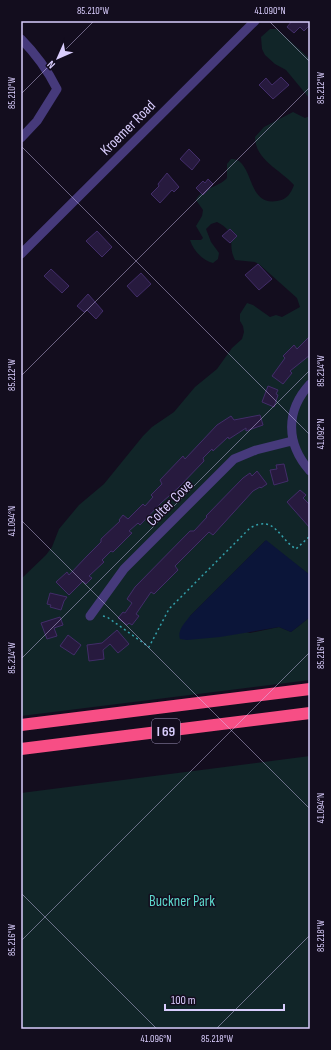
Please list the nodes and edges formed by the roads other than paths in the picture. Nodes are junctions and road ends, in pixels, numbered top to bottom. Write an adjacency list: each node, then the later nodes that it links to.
1 (255, 21): 4 (street, Kroemer Road)
2 (21, 39): 3 (street)
3 (21, 138)
4 (21, 254)
5 (310, 384): 6 (street)
6 (292, 441): 7 (street); 8 (street, Colter Cove)
7 (310, 471)
8 (90, 616)
9 (310, 689): 11 (highway, I 69)
10 (310, 713): 12 (highway, I 69)
11 (21, 726)
12 (21, 750)

